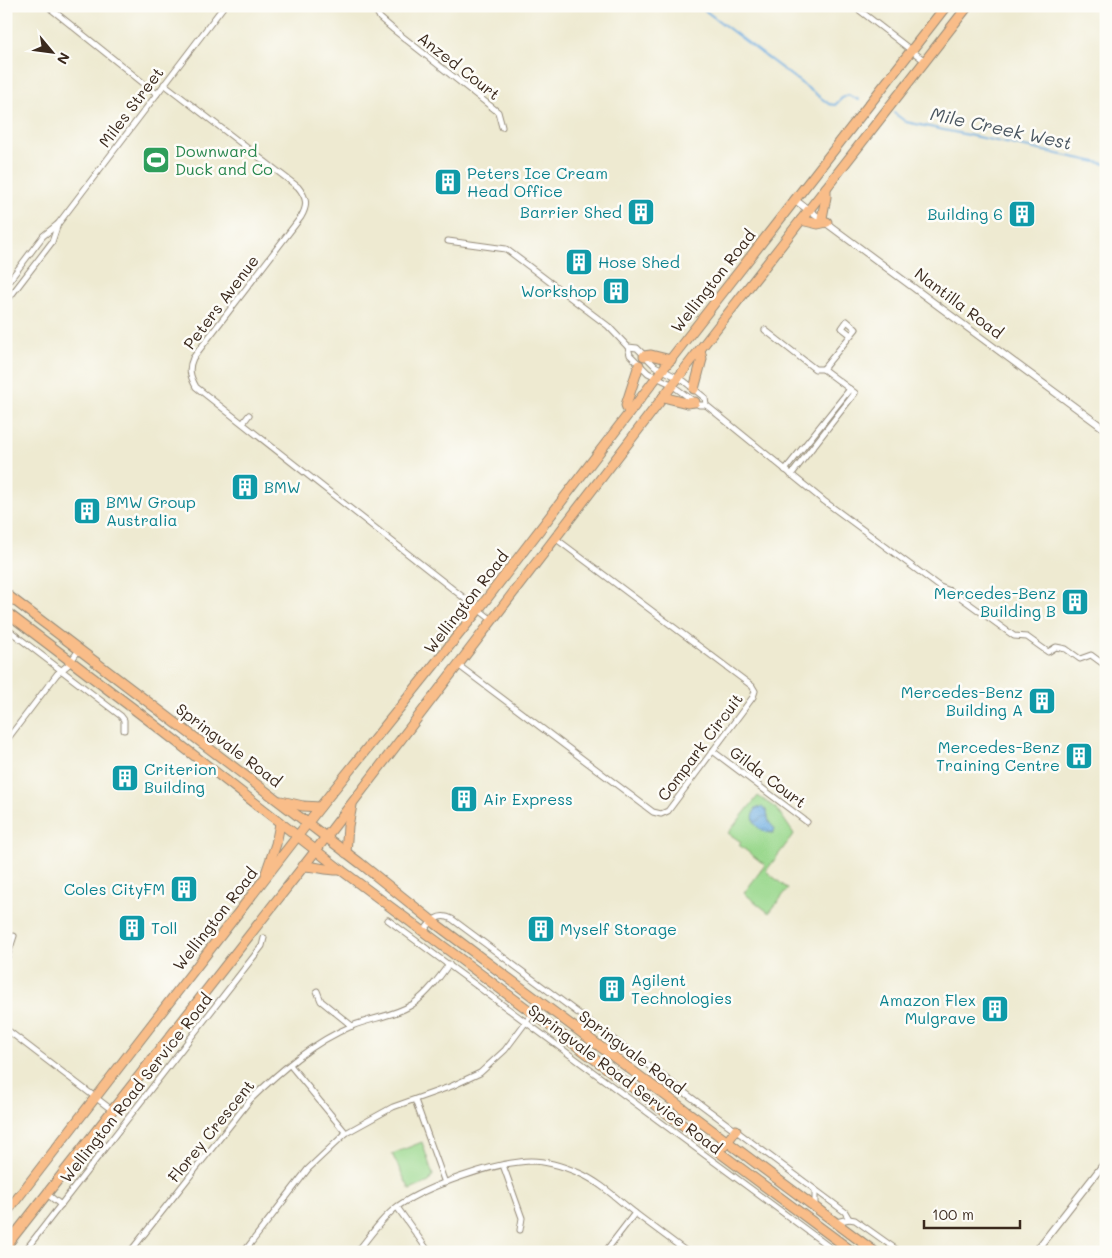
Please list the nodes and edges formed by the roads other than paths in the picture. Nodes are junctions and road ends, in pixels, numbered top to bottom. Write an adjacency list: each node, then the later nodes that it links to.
1 (224, 6): 9 (street, Miles Street)
2 (374, 6): 11 (street, Anzed Court)
3 (854, 6): 7 (street)
4 (946, 6): 7 (highway, Wellington Road)
5 (968, 6): 8 (highway, Wellington Road)
6 (50, 9): 10 (street)
7 (911, 50): 8 (street); 13 (highway, Wellington Road)
8 (925, 61): 12 (highway, Wellington Road)
9 (164, 84): 10 (street, Miles Street); 40 (street, Peters Avenue)
10 (157, 94): 17 (street, Miles Street)
11 (502, 127)
12 (826, 188): 14 (highway, Wellington Road); 16 (highway)
13 (796, 200): 14 (street, Nantilla Road); 28 (highway, Wellington Road)
14 (809, 210): 15 (highway, Wellington Road); 16 (street, Nantilla Road)
15 (801, 220): 16 (highway); 26 (highway, Wellington Road)
16 (824, 220): 41 (street, Nantilla Road)
17 (58, 224): 19 (street, Miles Street); 20 (street, Miles Street)
18 (448, 241): 25 (street)
19 (19, 268): 20 (street); 21 (street, Miles Street)
20 (27, 274): 22 (street, Miles Street)
21 (6, 285)
22 (6, 302)
23 (765, 330): 30 (street)
24 (851, 335): 30 (street)
25 (628, 347): 27 (street); 29 (street)
26 (700, 350): 32 (highway, Wellington Road); 33 (highway)
27 (644, 356): 28 (highway); 31 (street)
28 (670, 360): 31 (highway, Wellington Road)
29 (639, 365): 31 (street); 38 (highway)
30 (823, 369): 34 (street)
31 (659, 374): 32 (street); 32 (street); 38 (highway, Wellington Road)
32 (675, 382): 33 (street); 35 (highway, Wellington Road); 36 (street)
33 (694, 389): 37 (street)
34 (850, 389): 42 (street); 43 (street)
35 (664, 397): 36 (highway); 44 (highway, Wellington Road)
36 (695, 402): 37 (street)
37 (706, 405): 42 (street)
38 (630, 414): 46 (highway, Wellington Road)
39 (249, 415): 40 (street)
40 (243, 423): 46 (street, Peters Avenue)
41 (1106, 430)
42 (785, 470): 43 (street)
43 (791, 475): 53 (street)
44 (555, 538): 48 (highway, Wellington Road); 57 (street, Compark Circuit)
45 (6, 594): 50 (highway, Springvale Road)
46 (479, 609): 48 (street, Peters Avenue); 60 (highway, Wellington Road)
47 (6, 612): 51 (highway, Springvale Road)
48 (492, 620): 52 (highway, Wellington Road)
49 (6, 628): 54 (street)
50 (79, 650): 51 (street); 58 (highway, Springvale Road)
51 (71, 661): 54 (street); 62 (highway, Springvale Road)
52 (458, 665): 57 (street, Compark Circuit); 59 (highway, Wellington Road)
53 (1106, 666)
54 (61, 671): 55 (street); 56 (street)
55 (124, 730)
56 (6, 741)
57 (714, 752): 61 (street, Gilda Court)
58 (278, 801): 60 (highway); 63 (highway, Springvale Road)
59 (353, 802): 65 (highway, Wellington Road); 67 (highway)
60 (320, 807): 63 (highway, Wellington Road)
61 (807, 822)
62 (280, 824): 64 (highway, Springvale Road); 70 (highway)
63 (307, 824): 64 (highway, Wellington Road); 65 (highway, Springvale Road)
64 (297, 837): 66 (highway, Springvale Road); 70 (highway, Wellington Road)
65 (326, 837): 66 (highway, Wellington Road); 67 (highway, Springvale Road)
66 (315, 850): 68 (highway, Wellington Road); 69 (highway, Springvale Road)
67 (346, 852): 73 (highway, Springvale Road)
68 (303, 866): 69 (highway); 89 (highway, Wellington Road)
69 (341, 870): 71 (highway, Springvale Road)
70 (264, 881): 87 (highway, Wellington Road)
71 (399, 913): 74 (street); 75 (highway, Springvale Road)
72 (388, 920): 74 (street, Springvale Road Service Road)
73 (432, 920): 75 (street); 81 (highway, Springvale Road); 92 (street, Springvale Road Service Road)
74 (398, 927): 79 (street, Springvale Road Service Road)
75 (424, 931): 82 (highway, Springvale Road)
76 (14, 936): 78 (street)
77 (264, 938): 101 (street, Wellington Road Service Road)
78 (6, 960)
79 (449, 964): 83 (street, Springvale Road Service Road); 84 (street, Florey Crescent)
80 (317, 991): 84 (street)
81 (541, 1002): 82 (street); 94 (highway, Springvale Road)
82 (533, 1013): 83 (street); 90 (highway, Springvale Road)
83 (527, 1021): 88 (street); 91 (street, Springvale Road Service Road)
84 (352, 1026): 86 (street, Florey Crescent)
85 (6, 1029): 87 (street)
86 (290, 1065): 93 (street); 113 (street, Florey Crescent)
87 (96, 1098): 89 (street); 104 (highway, Wellington Road)
88 (415, 1100): 93 (street); 98 (street)
89 (112, 1110): 100 (highway, Wellington Road)
90 (674, 1118): 91 (street, Springvale Road); 95 (highway, Springvale Road)
91 (668, 1126): 119 (street, Springvale Road Service Road)
92 (736, 1130): 94 (highway); 99 (street)
93 (346, 1133): 114 (street)
94 (727, 1141): 95 (highway); 103 (highway, Springvale Road)
95 (719, 1152): 120 (highway, Springvale Road)
96 (1106, 1161): 111 (street)
97 (503, 1165): 98 (street); 105 (street); 108 (street)
98 (445, 1183): 102 (street)
99 (815, 1190): 103 (street); 106 (street)
100 (47, 1194): 101 (street); 110 (highway, Wellington Road)
101 (61, 1204): 112 (street, Wellington Road Service Road)
102 (397, 1207): 115 (street); 116 (street)
103 (815, 1207): 107 (highway, Springvale Road)
104 (6, 1213)
105 (635, 1213): 117 (street); 118 (street)
106 (850, 1219): 107 (street); 122 (street)
107 (836, 1222): 109 (highway, Springvale Road)
108 (520, 1230)
109 (860, 1240): 120 (highway); 121 (highway, Springvale Road)
110 (6, 1246)
111 (1039, 1251)
112 (24, 1252)
113 (130, 1252)
114 (244, 1252)
115 (358, 1252)
116 (428, 1252)
117 (605, 1252)
118 (687, 1252)
119 (836, 1252)
120 (852, 1252)
121 (875, 1252)
122 (900, 1252)

